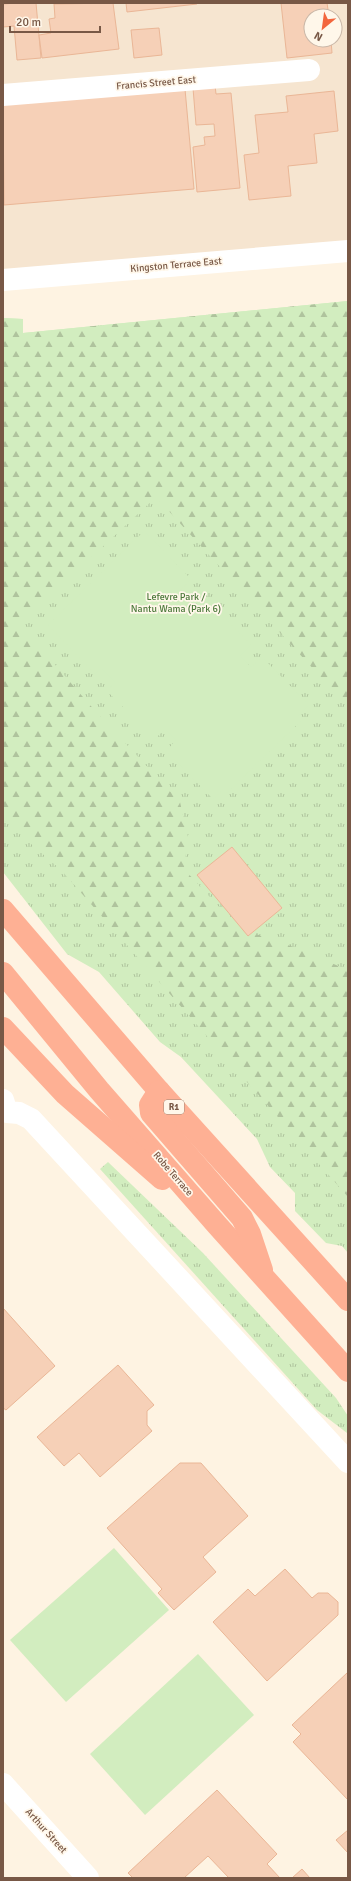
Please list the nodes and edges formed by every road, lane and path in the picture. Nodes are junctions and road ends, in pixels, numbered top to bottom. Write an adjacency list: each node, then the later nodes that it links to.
1 (309, 70): 2 (street, Francis Street East)
2 (3, 95)
3 (348, 251): 4 (street, Kingston Terrace East)
4 (3, 280)
5 (3, 910): 8 (highway, R1)
6 (3, 973): 10 (highway, Robe Terrace)
7 (3, 1028): 10 (highway)
8 (160, 1091): 11 (highway); 12 (highway, R1)
9 (4, 1108): 14 (street)
10 (217, 1225): 11 (highway, Robe Terrace)
11 (271, 1284): 13 (highway, Robe Terrace)
12 (348, 1300)
13 (348, 1370)
14 (348, 1462)
15 (3, 1784): 16 (street, Arthur Street)
16 (88, 1878)

